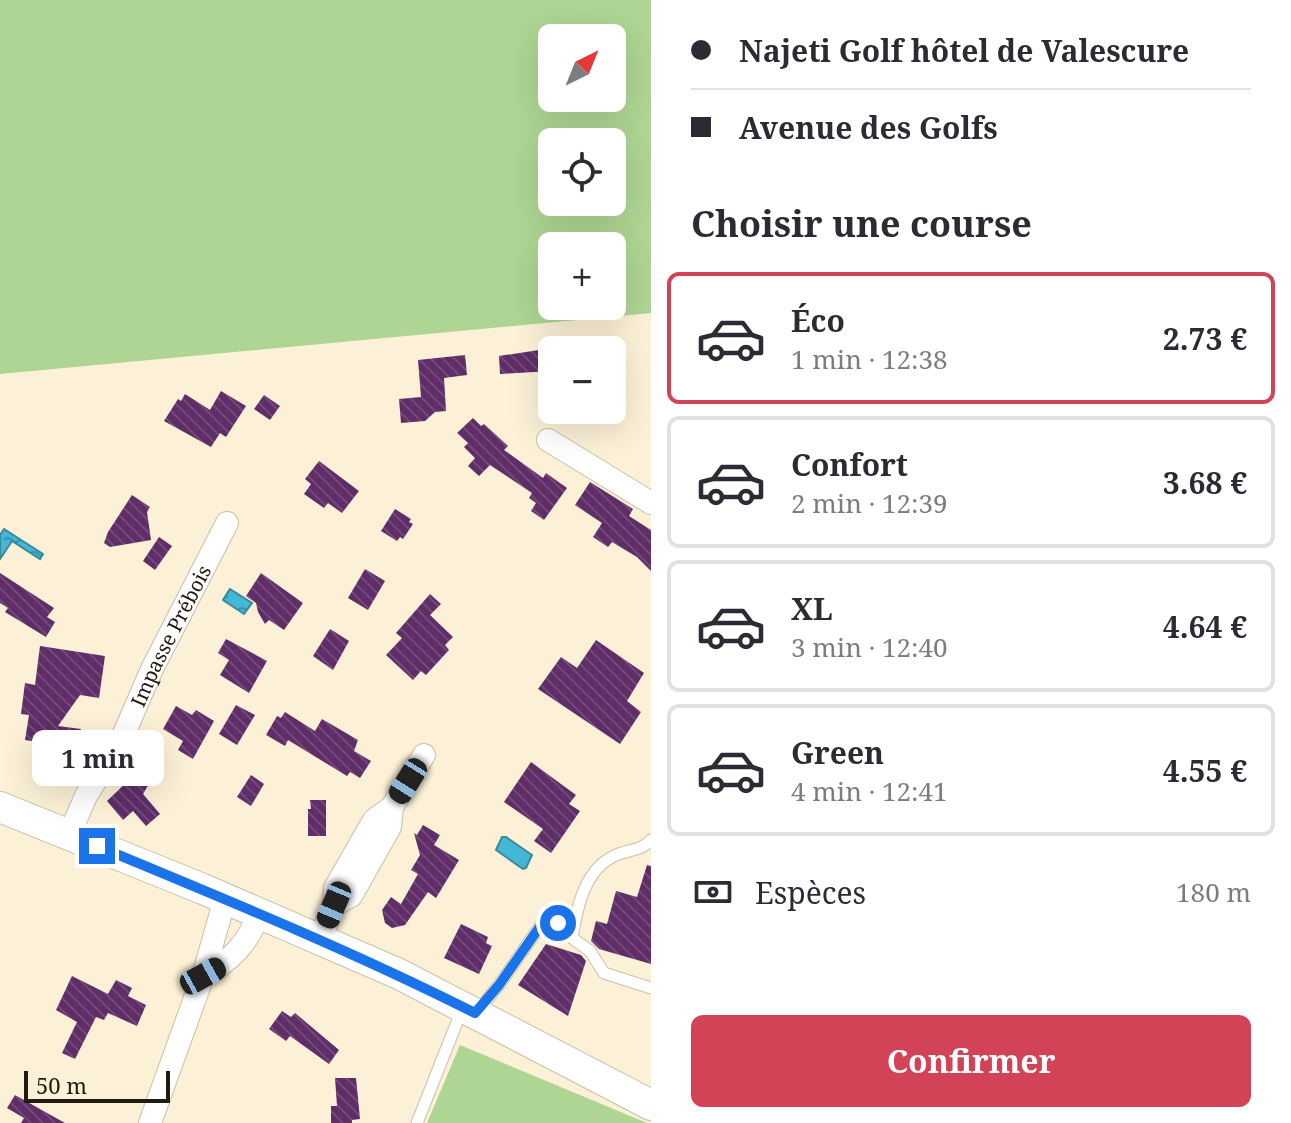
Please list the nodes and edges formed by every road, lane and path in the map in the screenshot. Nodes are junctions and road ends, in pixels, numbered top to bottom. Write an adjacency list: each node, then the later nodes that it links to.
1 (548, 440): 2 (street)
2 (651, 503)
3 (227, 523): 6 (street, Impasse Prébois)
4 (424, 755): 11 (street)
5 (0, 807): 6 (main road)
6 (69, 835): 8 (main road)
7 (651, 840): 10 (lane)
8 (225, 899): 9 (main road); 12 (street)
9 (260, 913): 11 (main road); 12 (street)
10 (575, 921): 13 (lane); 14 (lane)
11 (320, 939): 14 (main road)
12 (203, 976): 16 (street)
13 (651, 988)
14 (469, 1010): 15 (main road); 17 (lane)
15 (651, 1105)
16 (150, 1123)
17 (417, 1123)

